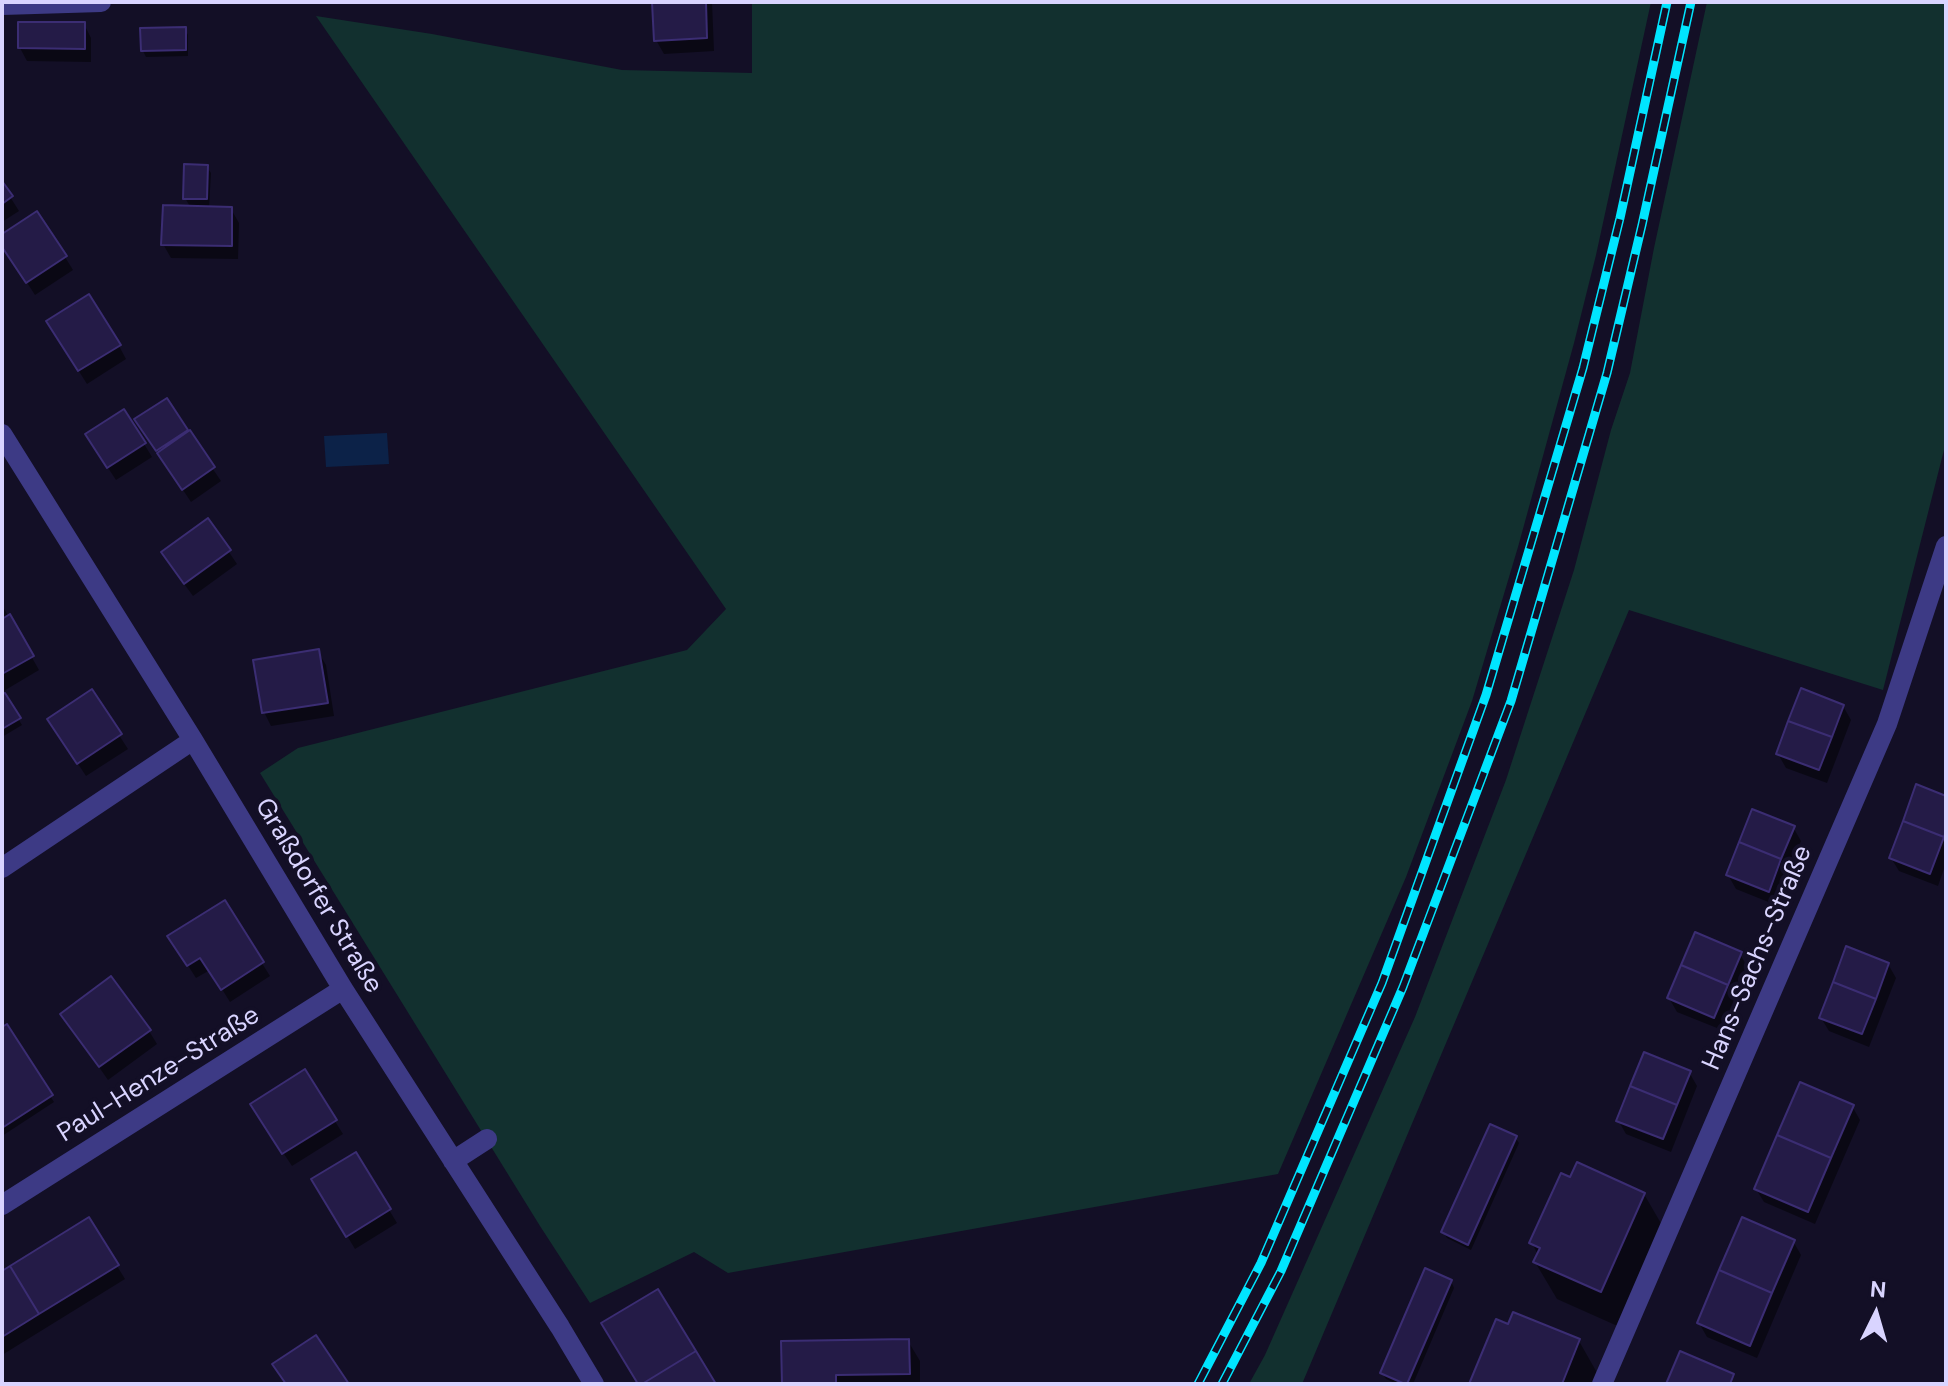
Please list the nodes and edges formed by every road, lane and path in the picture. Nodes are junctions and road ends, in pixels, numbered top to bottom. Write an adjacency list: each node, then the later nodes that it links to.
1 (101, 2): 2 (street)
2 (2, 5)
3 (2, 434): 5 (street, Graßdorfer Straße)
4 (1945, 551): 12 (street, Hans-Sachs-Straße)
5 (193, 740): 6 (street); 7 (street, Graßdorfer Straße)
6 (2, 868)
7 (343, 989): 9 (street, Graßdorfer Straße); 10 (street, Paul-Henze-Straße)
8 (487, 1139): 9 (street)
9 (453, 1161): 11 (street, Graßdorfer Straße)
10 (2, 1205)
11 (594, 1384)
12 (1602, 1384)

